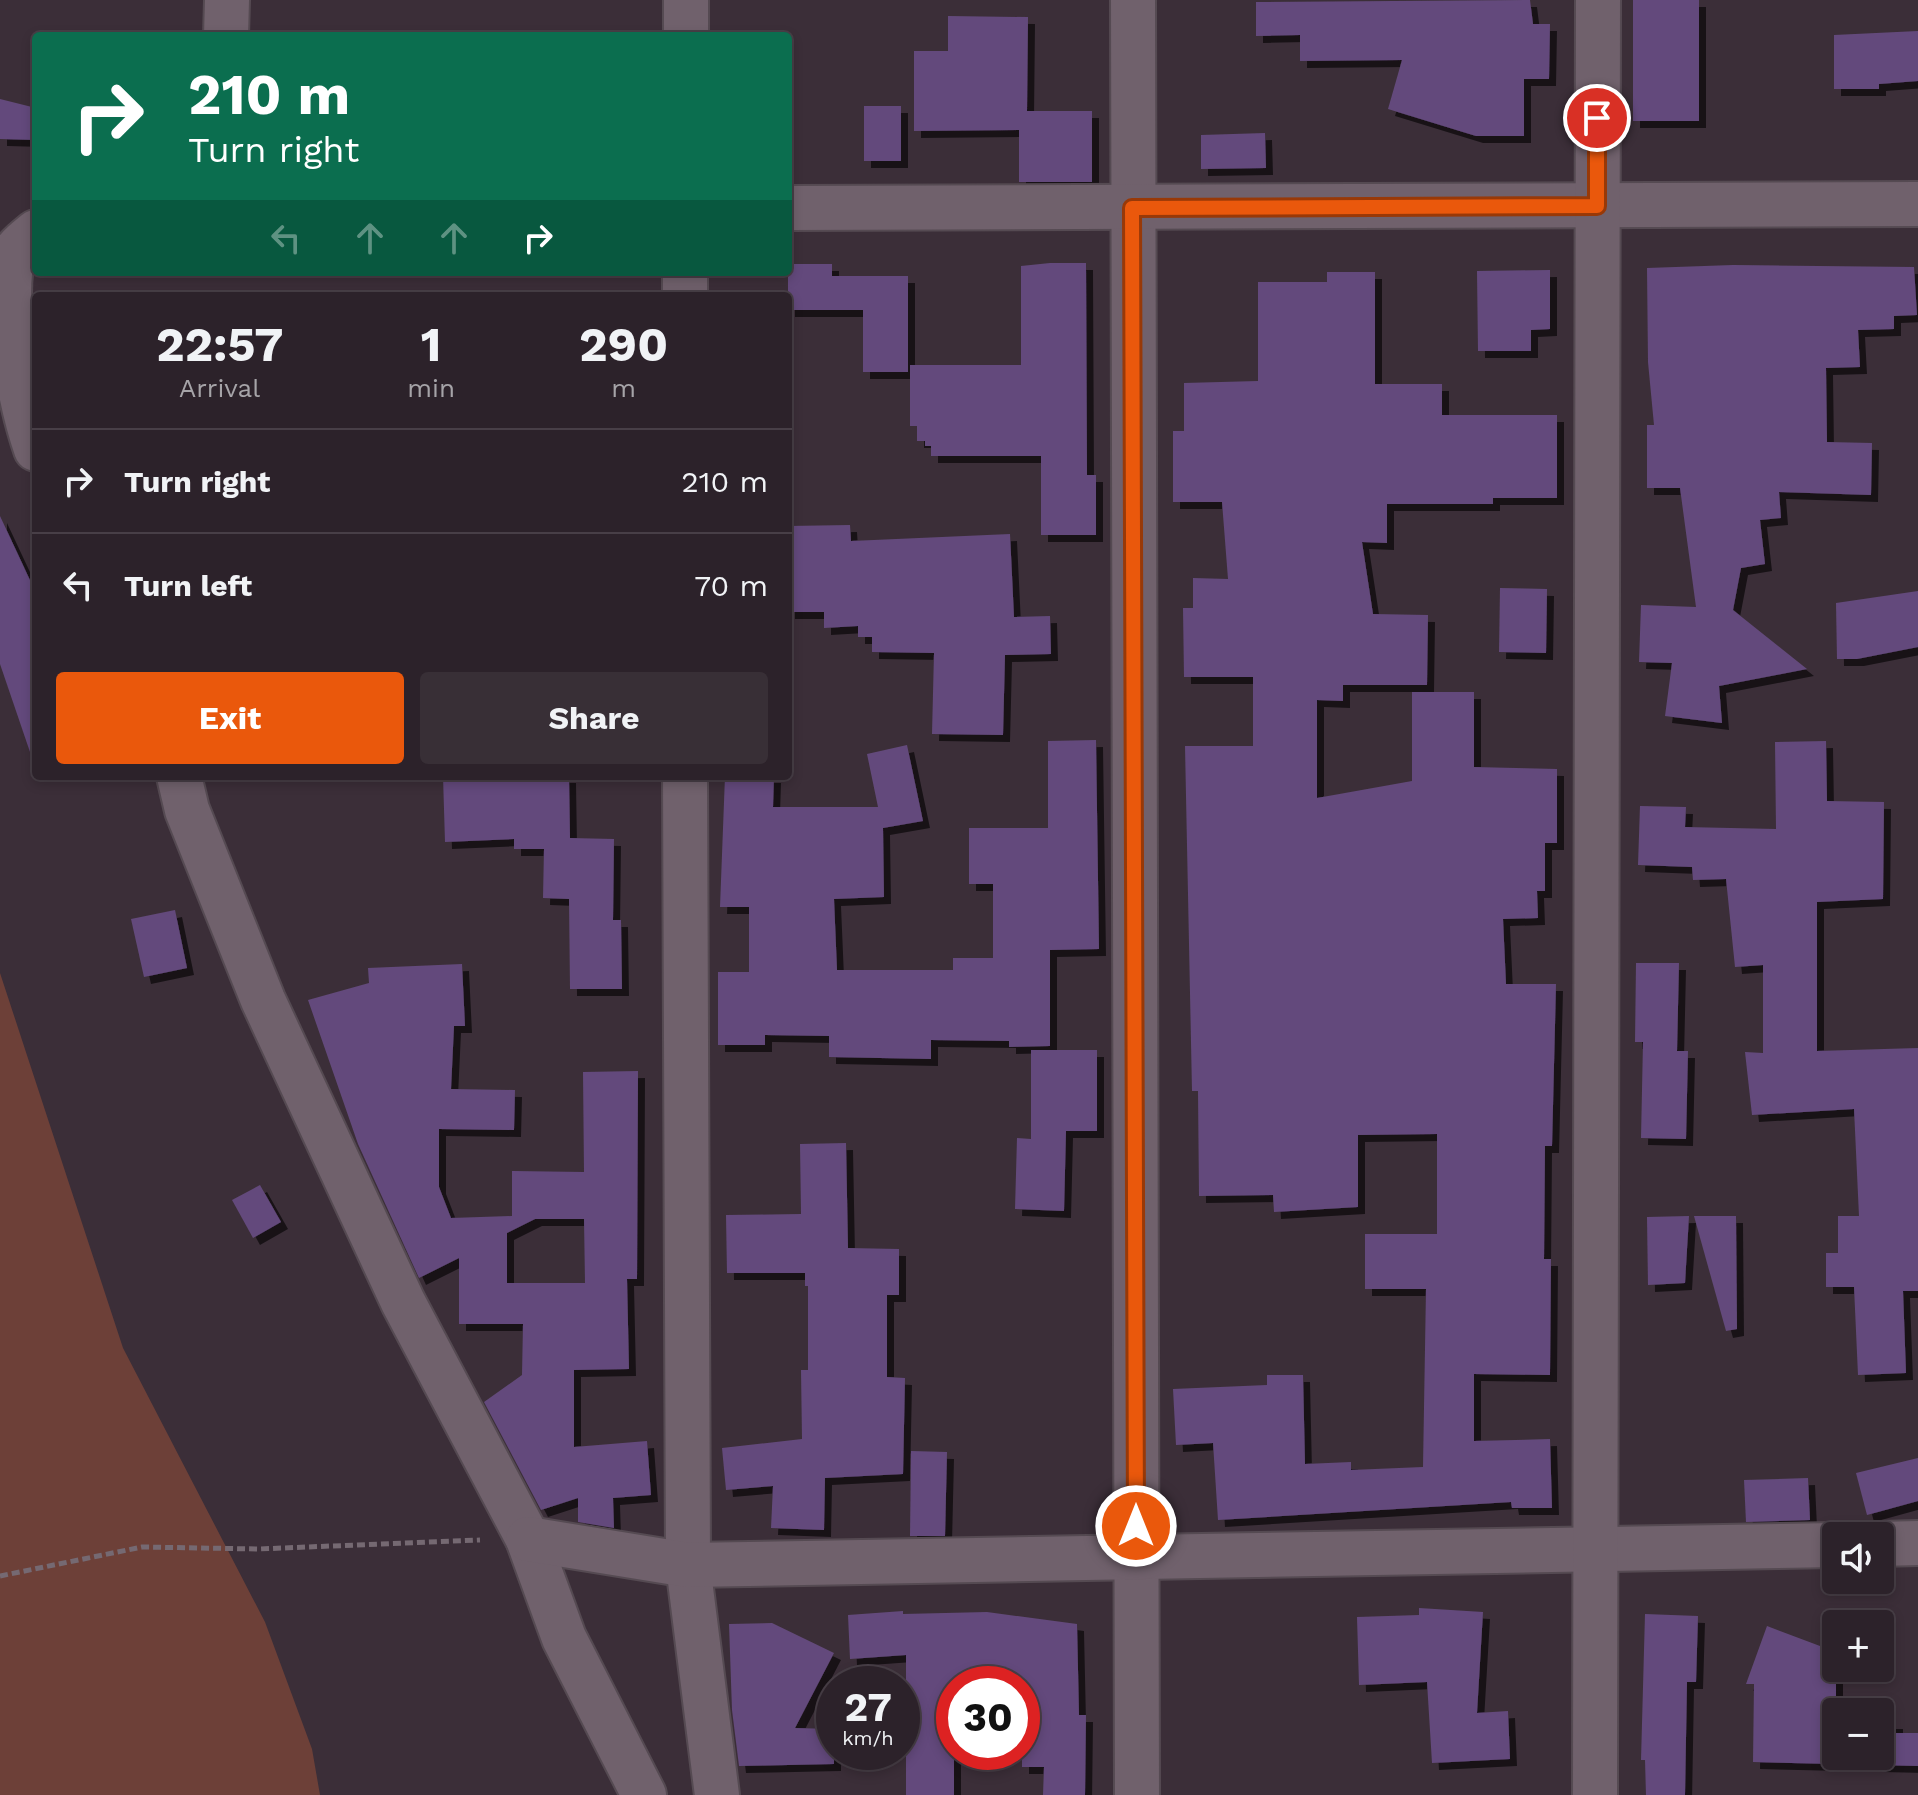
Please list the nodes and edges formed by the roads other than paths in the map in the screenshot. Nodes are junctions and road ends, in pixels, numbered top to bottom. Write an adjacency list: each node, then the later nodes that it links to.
1 (227, 0): 5 (street)
2 (686, 0): 6 (street)
3 (1133, 0): 10 (street)
4 (1598, 0): 8 (street)
5 (226, 32)
6 (686, 32)
7 (1918, 204): 8 (street)
8 (1597, 206): 10 (street); 20 (street)
9 (792, 208): 10 (street)
10 (1132, 208): 21 (street)
11 (32, 236): 12 (street)
12 (1, 329): 13 (street)
13 (32, 435)
14 (180, 780): 16 (street)
15 (685, 780): 22 (street)
16 (528, 1539): 22 (street); 23 (street)
17 (1918, 1543): 18 (street)
18 (1894, 1544)
19 (1822, 1545): 20 (street)
20 (1594, 1552): 21 (street); 26 (street)
21 (1136, 1558): 22 (street); 25 (street)
22 (688, 1565): 24 (street)
23 (644, 1795)
24 (717, 1795)
25 (1137, 1795)
26 (1595, 1795)

